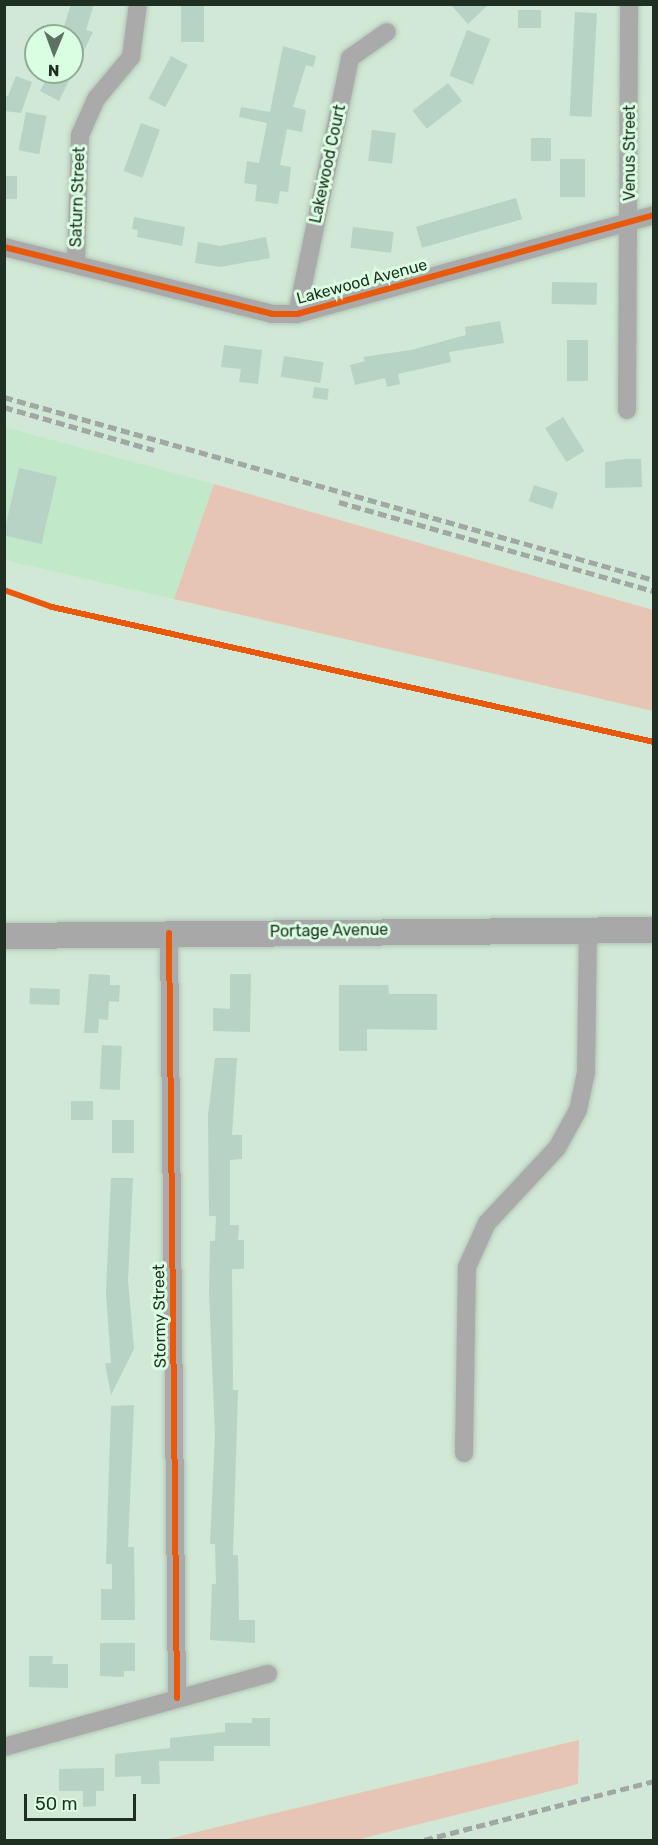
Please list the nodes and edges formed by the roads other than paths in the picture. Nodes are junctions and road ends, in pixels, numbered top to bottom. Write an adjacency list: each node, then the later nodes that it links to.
1 (138, 4): 7 (street, Saturn Street)
2 (629, 4): 5 (street, Venus Street)
3 (387, 32): 8 (street, Lakewood Court)
4 (654, 215): 5 (street, Lakewood Avenue)
5 (630, 222): 8 (street, Lakewood Avenue); 9 (street, Venus Street)
6 (4, 247): 7 (street, Lakewood Avenue)
7 (76, 263): 8 (street, Lakewood Avenue)
8 (297, 314)
9 (627, 410)
10 (588, 930): 11 (street, Portage Avenue); 12 (street, Portage Avenue); 14 (street)
11 (654, 930)
12 (169, 933): 13 (street, Portage Avenue); 16 (street, Stormy Street)
13 (4, 936)
14 (464, 1453)
15 (268, 1674): 16 (street)
16 (177, 1698): 17 (street)
17 (4, 1747)

